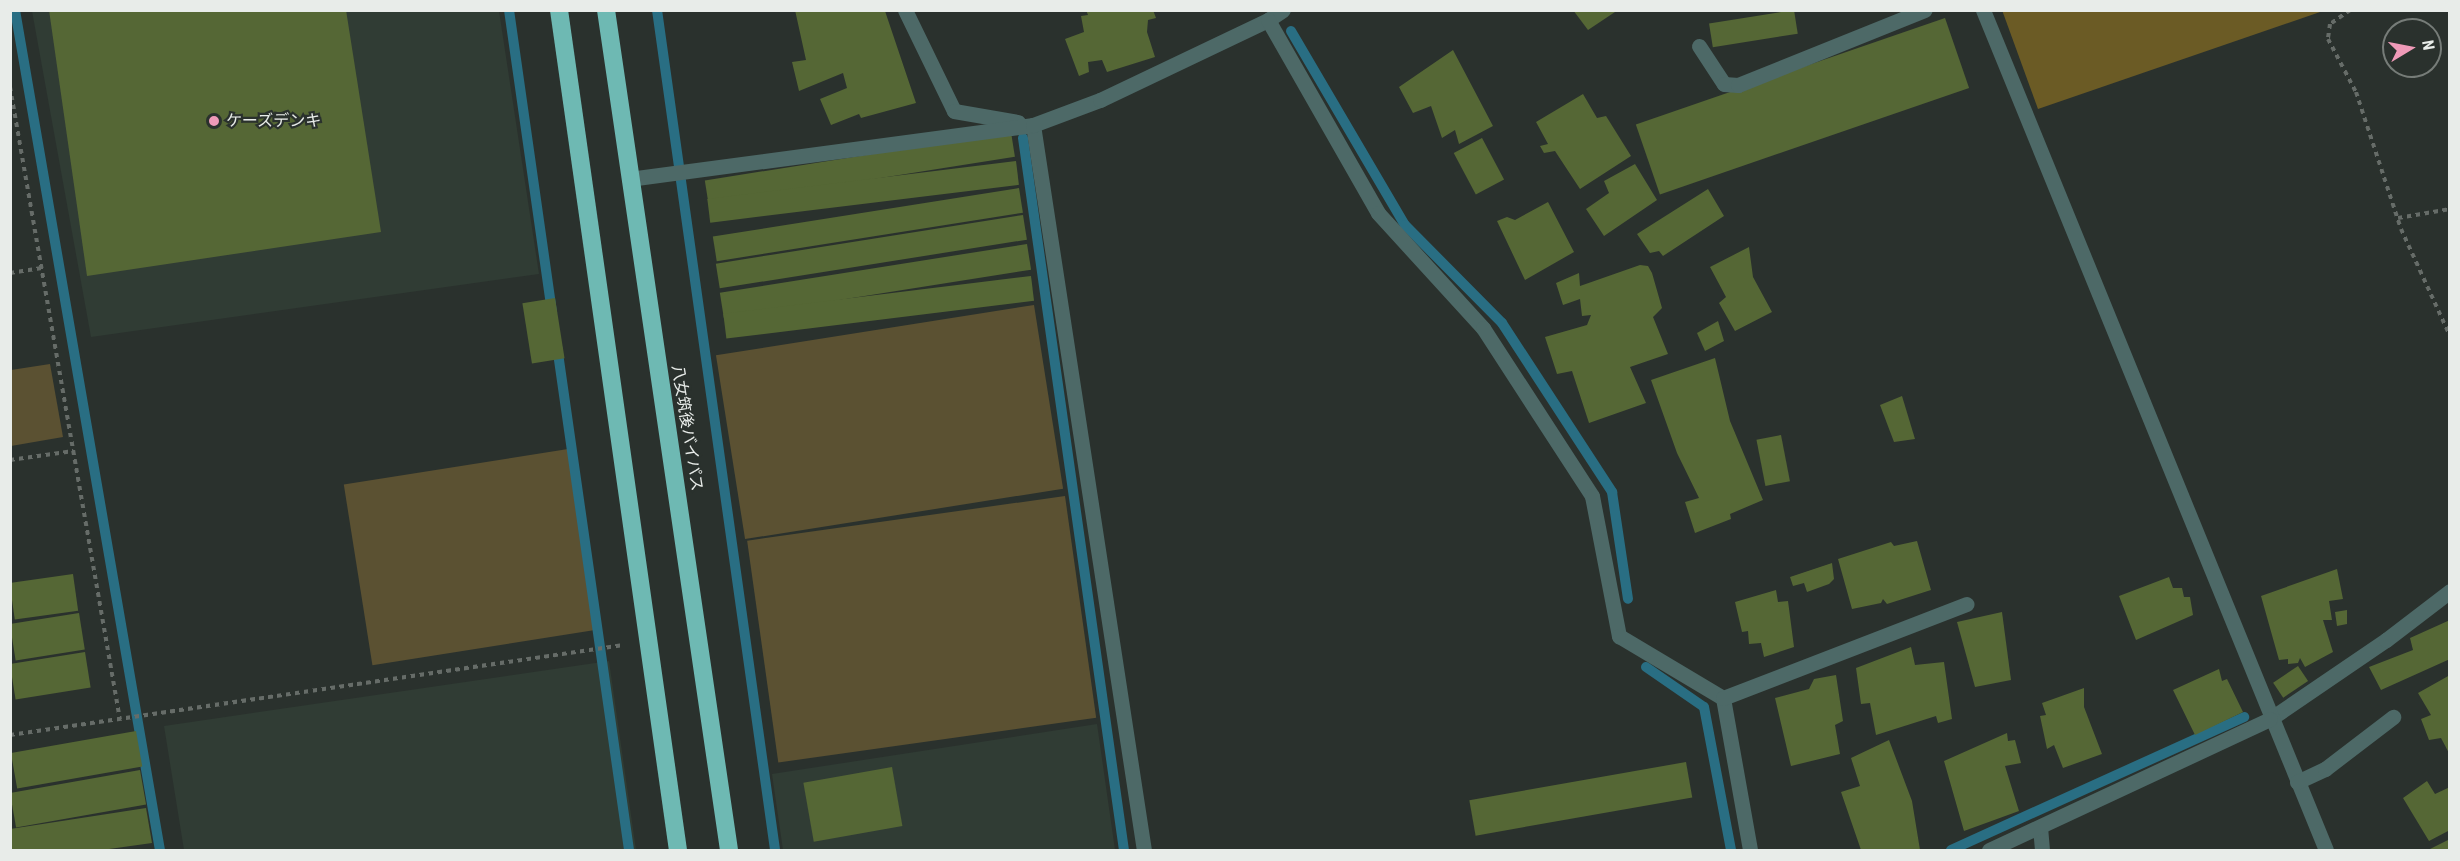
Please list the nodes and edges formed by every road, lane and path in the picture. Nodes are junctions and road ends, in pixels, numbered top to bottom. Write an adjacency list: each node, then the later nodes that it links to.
1 (559, 10): 22 (highway)
2 (606, 10): 12 (highway, 八女筑後バイパス)
3 (905, 10): 11 (street)
4 (1283, 10): 8 (street)
5 (1925, 10): 9 (street)
6 (1983, 10): 25 (street)
7 (2350, 10): 14 (path)
8 (1268, 15): 11 (street); 23 (street)
9 (1699, 46)
10 (10, 87): 15 (path)
11 (1034, 125): 12 (street); 32 (street)
12 (629, 178): 31 (highway, 八女筑後バイパス)
13 (2450, 209): 14 (path)
14 (2398, 218): 17 (path)
15 (42, 268): 16 (path); 18 (path)
16 (10, 273)
17 (2450, 336)
18 (74, 451): 19 (path); 26 (path)
19 (10, 460)
20 (2450, 591): 25 (street)
21 (1966, 604): 23 (street)
22 (648, 643): 26 (path); 30 (highway)
23 (1723, 698): 33 (street)
24 (2393, 717): 28 (street)
25 (2270, 719): 28 (street); 29 (street)
26 (120, 720): 27 (path)
27 (10, 735)
28 (2297, 782): 36 (street)
29 (2040, 827): 34 (street); 35 (street)
30 (678, 850)
31 (729, 850)
32 (1144, 850)
33 (1750, 850)
34 (1989, 850)
35 (2042, 850)
36 (2326, 850)

